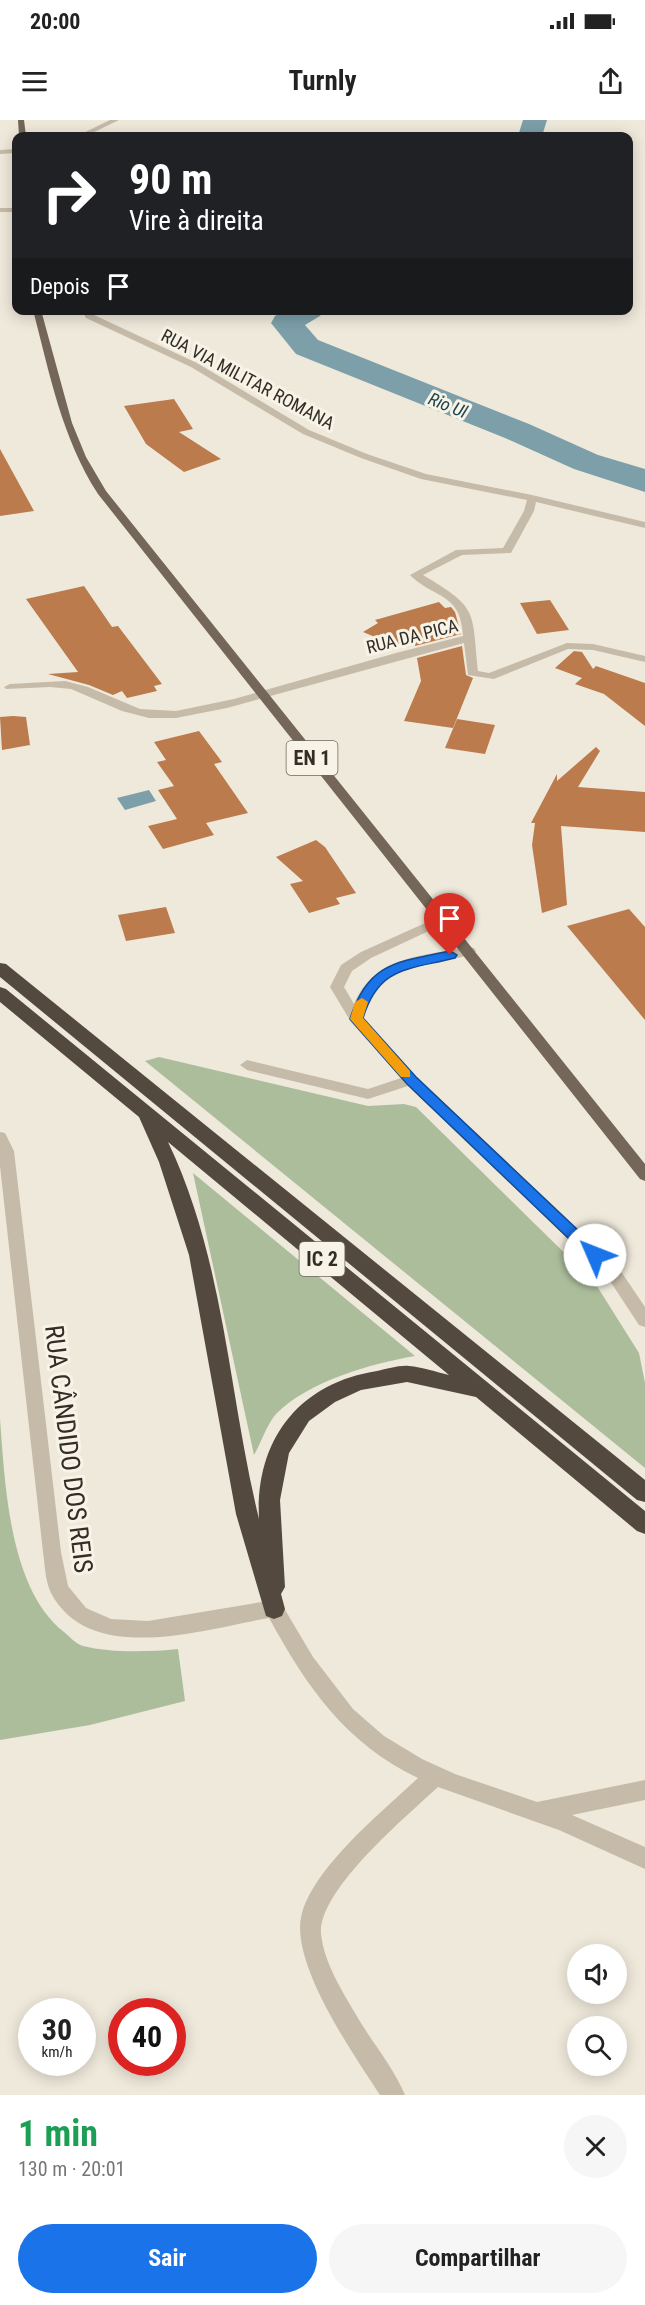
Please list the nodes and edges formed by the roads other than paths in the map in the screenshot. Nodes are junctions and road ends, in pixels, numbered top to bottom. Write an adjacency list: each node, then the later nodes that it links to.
1 (116, 120): 2 (street)
2 (90, 132)
3 (38, 315): 10 (main road, EN 1)
4 (88, 315): 5 (street, RUA VIA MILITAR ROMANA)
5 (532, 498): 6 (street, RUA VIA MILITAR ROMANA); 7 (street)
6 (645, 525)
7 (470, 638): 8 (street, RUA DA PICA); 10 (street, RUA DA PICA)
8 (645, 659)
9 (10, 687): 10 (street, RUA DA PICA)
10 (261, 696): 11 (main road, EN 1)
11 (443, 919): 12 (main road, EN 1); 15 (street)
12 (469, 951): 15 (street); 20 (main road, EN 1)
13 (0, 968): 23 (highway, IC 2)
14 (0, 993): 18 (highway, IC 2)
15 (356, 1019): 17 (street)
16 (247, 1065): 17 (street)
17 (411, 1080): 21 (street)
18 (144, 1111): 22 (highway, IC 2); 25 (highway)
19 (0, 1137): 25 (street, RUA CÂNDIDO DOS REIS)
20 (645, 1175)
21 (645, 1320)
22 (484, 1390): 24 (highway, IC 2); 25 (highway)
23 (645, 1493)
24 (645, 1524)
25 (274, 1609): 26 (street)
26 (433, 1777): 28 (street); 30 (street)
27 (645, 1790): 28 (street)
28 (537, 1812): 29 (street)
29 (645, 1858)
30 (393, 2095)

